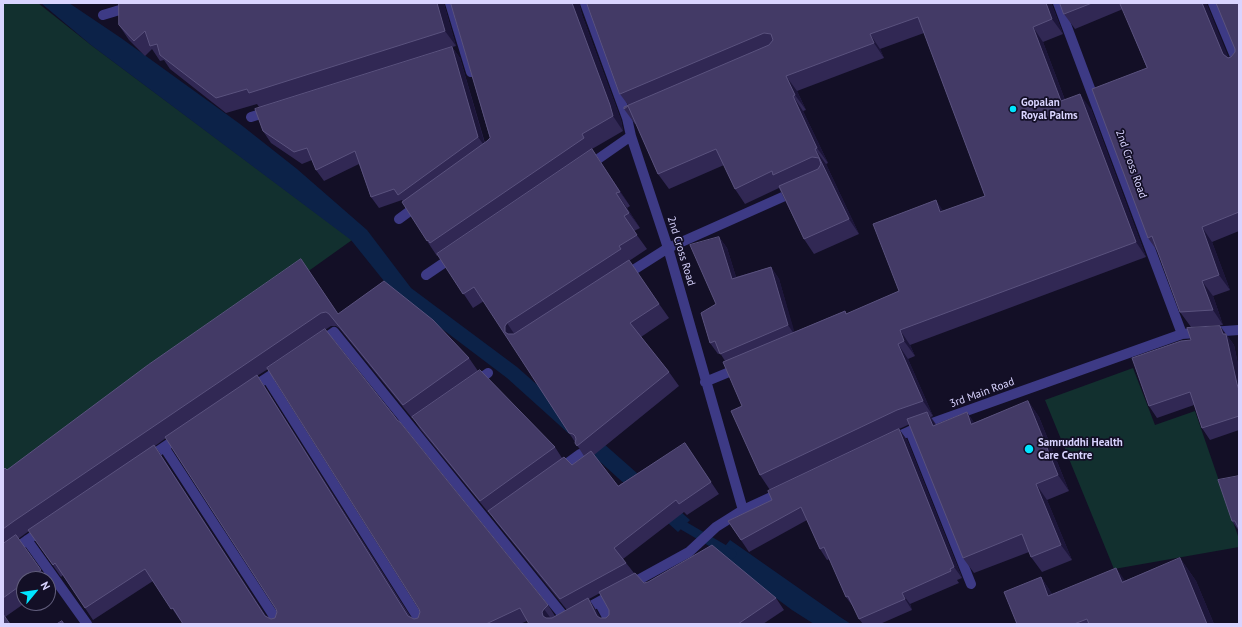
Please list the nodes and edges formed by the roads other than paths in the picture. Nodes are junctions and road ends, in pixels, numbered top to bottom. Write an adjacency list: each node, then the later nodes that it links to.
1 (143, 3): 7 (street)
2 (450, 3): 9 (street)
3 (1058, 3): 22 (street, 2nd Cross Road)
4 (1213, 3): 8 (street)
5 (586, 8): 6 (street); 12 (street, 2nd Cross Road)
6 (601, 8)
7 (103, 15)
8 (1239, 66)
9 (473, 79)
10 (282, 107): 11 (street)
11 (251, 116)
12 (631, 136): 13 (street); 18 (street, 2nd Cross Road)
13 (578, 172)
14 (803, 188): 18 (street)
15 (424, 201): 16 (street)
16 (399, 219)
17 (466, 248): 19 (street)
18 (668, 248): 20 (street); 28 (street, 2nd Cross Road)
19 (426, 275)
20 (614, 283)
21 (1239, 330): 22 (street, 3rd Main Road)
22 (1182, 334): 32 (street, 3rd Main Road)
23 (309, 349): 45 (street)
24 (291, 361): 27 (street)
25 (749, 363): 28 (street)
26 (488, 373): 29 (street)
27 (267, 378): 30 (street); 48 (street)
28 (705, 382): 39 (street, 2nd Cross Road)
29 (469, 387)
30 (241, 395)
31 (190, 430): 34 (street)
32 (910, 431): 33 (street, 3rd Main Road); 43 (street)
33 (882, 444)
34 (164, 447): 36 (street); 47 (street)
35 (580, 454): 37 (street)
36 (138, 465)
37 (549, 477)
38 (792, 487): 39 (street)
39 (743, 510): 44 (street)
40 (54, 522): 41 (street)
41 (28, 540): 42 (street); 46 (street)
42 (3, 557)
43 (971, 584)
44 (598, 602): 45 (street); 50 (street)
45 (566, 619): 49 (street)
46 (87, 624)
47 (279, 624)
48 (422, 624)
49 (557, 624)
50 (611, 624)

